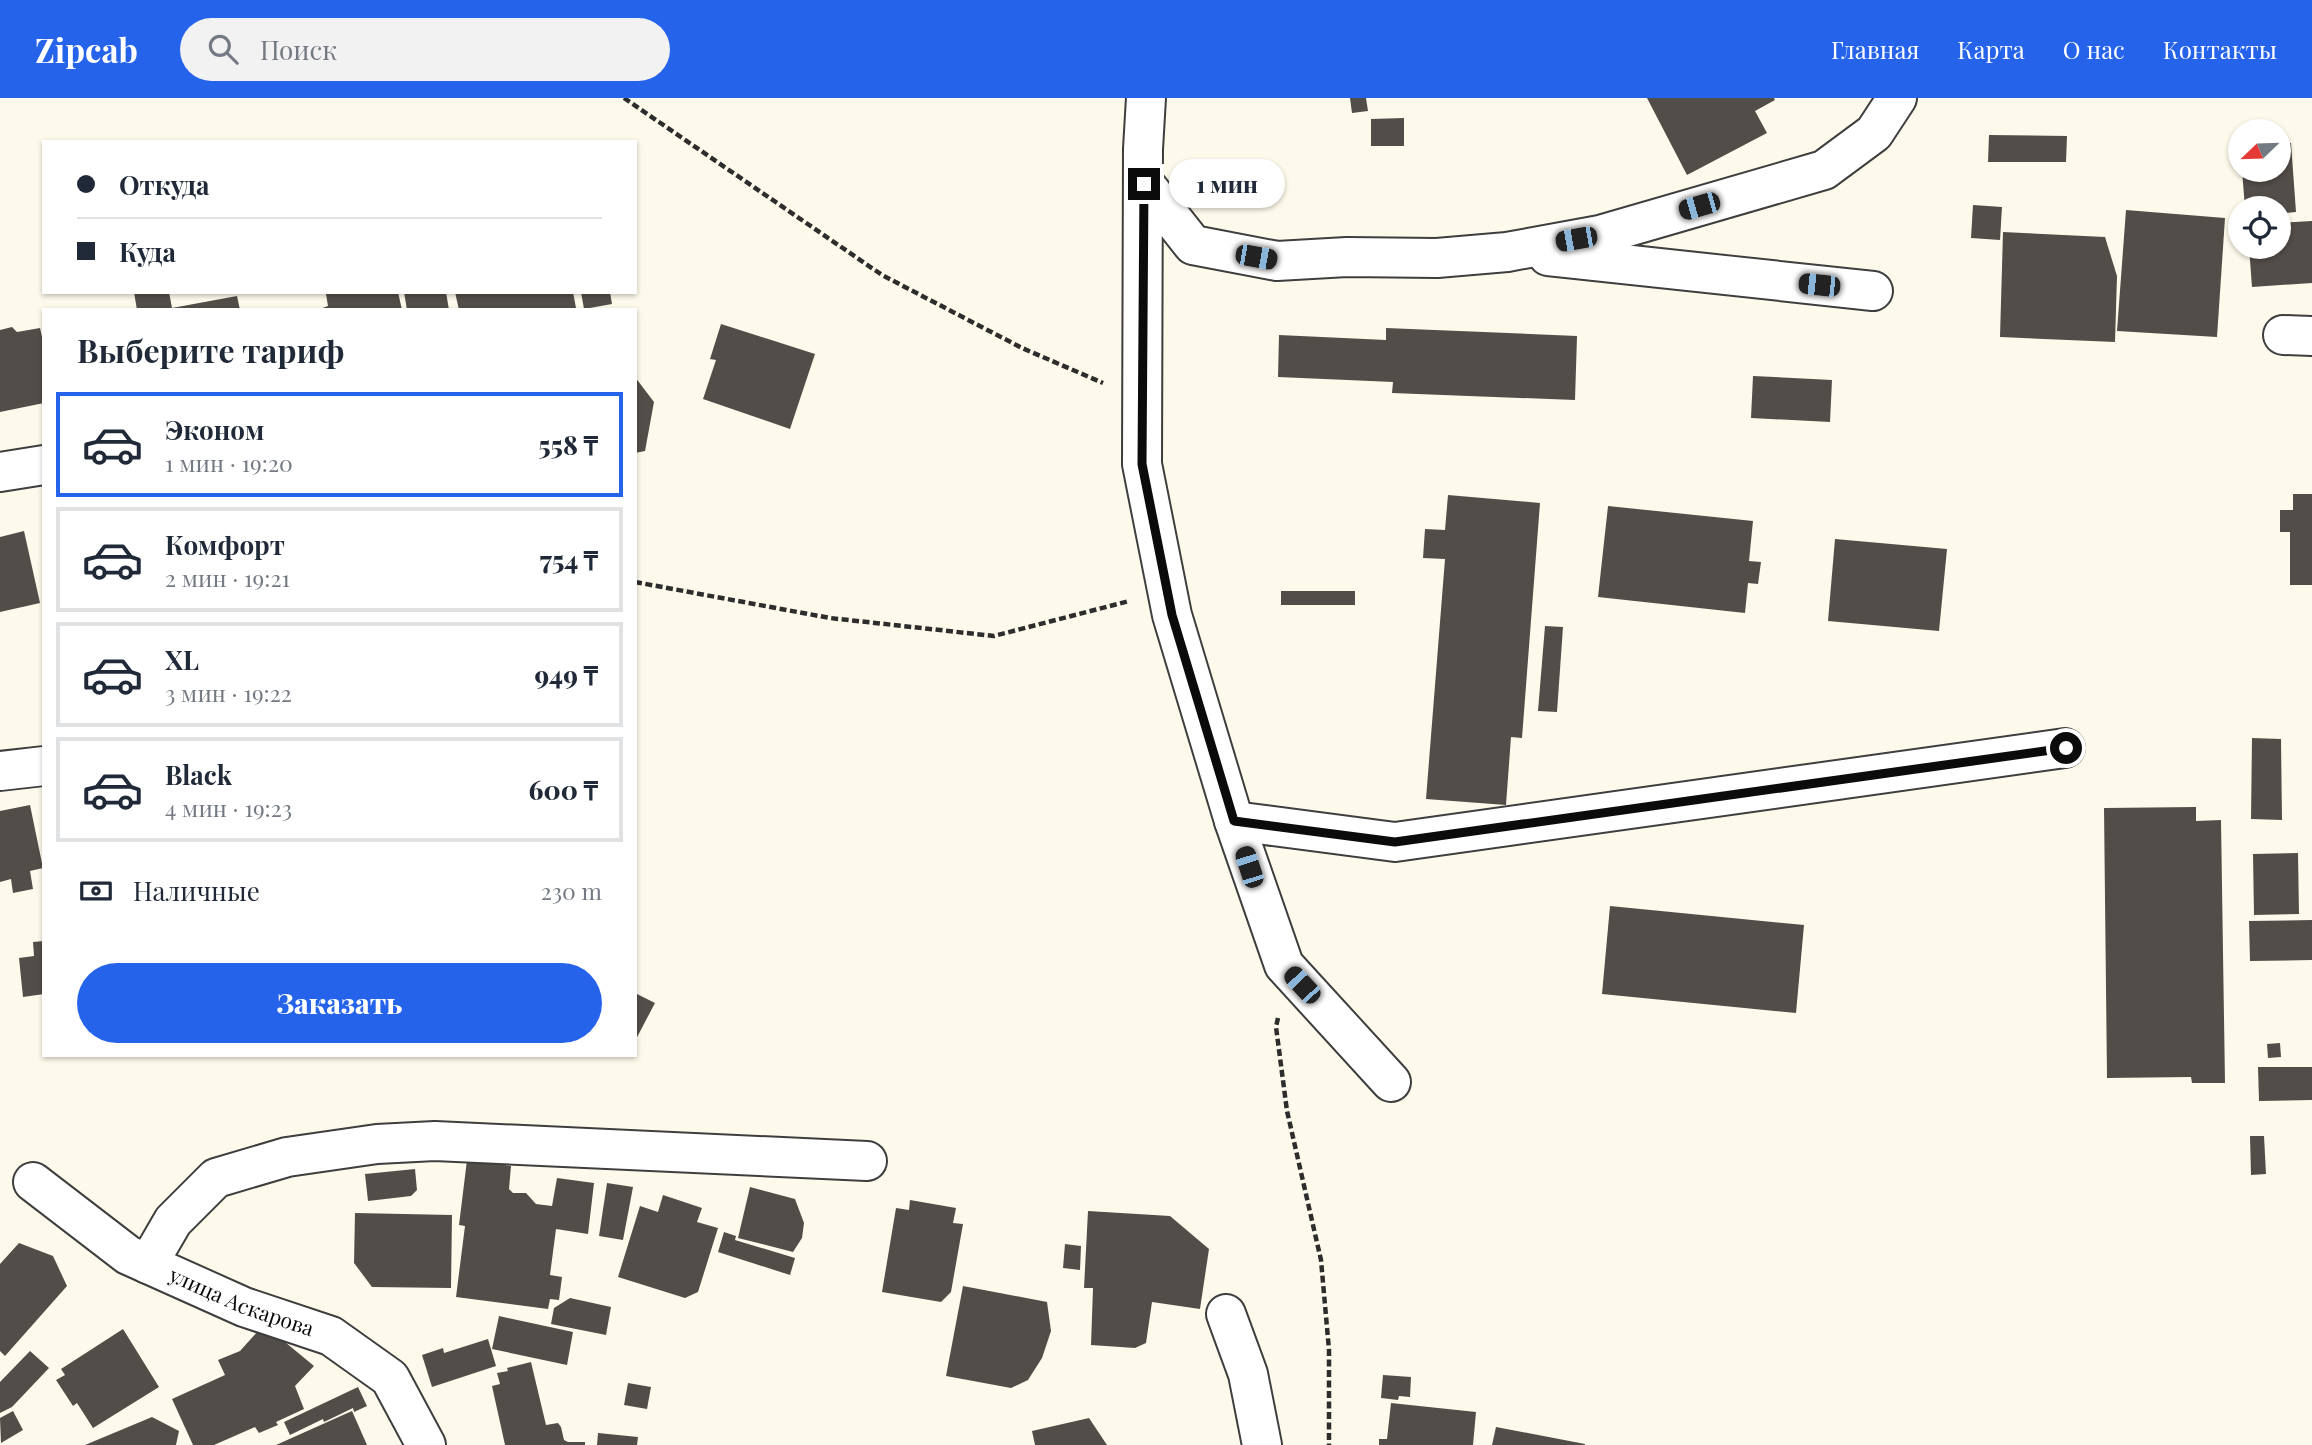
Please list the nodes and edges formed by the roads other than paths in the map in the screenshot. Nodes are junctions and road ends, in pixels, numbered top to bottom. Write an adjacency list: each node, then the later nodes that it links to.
1 (1146, 98): 3 (street)
2 (1899, 99): 4 (street)
3 (1144, 184): 4 (street); 11 (street)
4 (1507, 252): 5 (street)
5 (1873, 291)
6 (42, 465): 7 (street)
7 (0, 472)
8 (2066, 748): 11 (street)
9 (42, 766): 10 (street)
10 (0, 771)
11 (1234, 821): 12 (street)
12 (1391, 1082)
13 (867, 1161): 15 (street)
14 (33, 1182): 15 (street, улица Аскарова)
15 (148, 1264): 17 (street, улица Аскарова)
16 (1226, 1314): 18 (street)
17 (426, 1445)
18 (1262, 1445)

